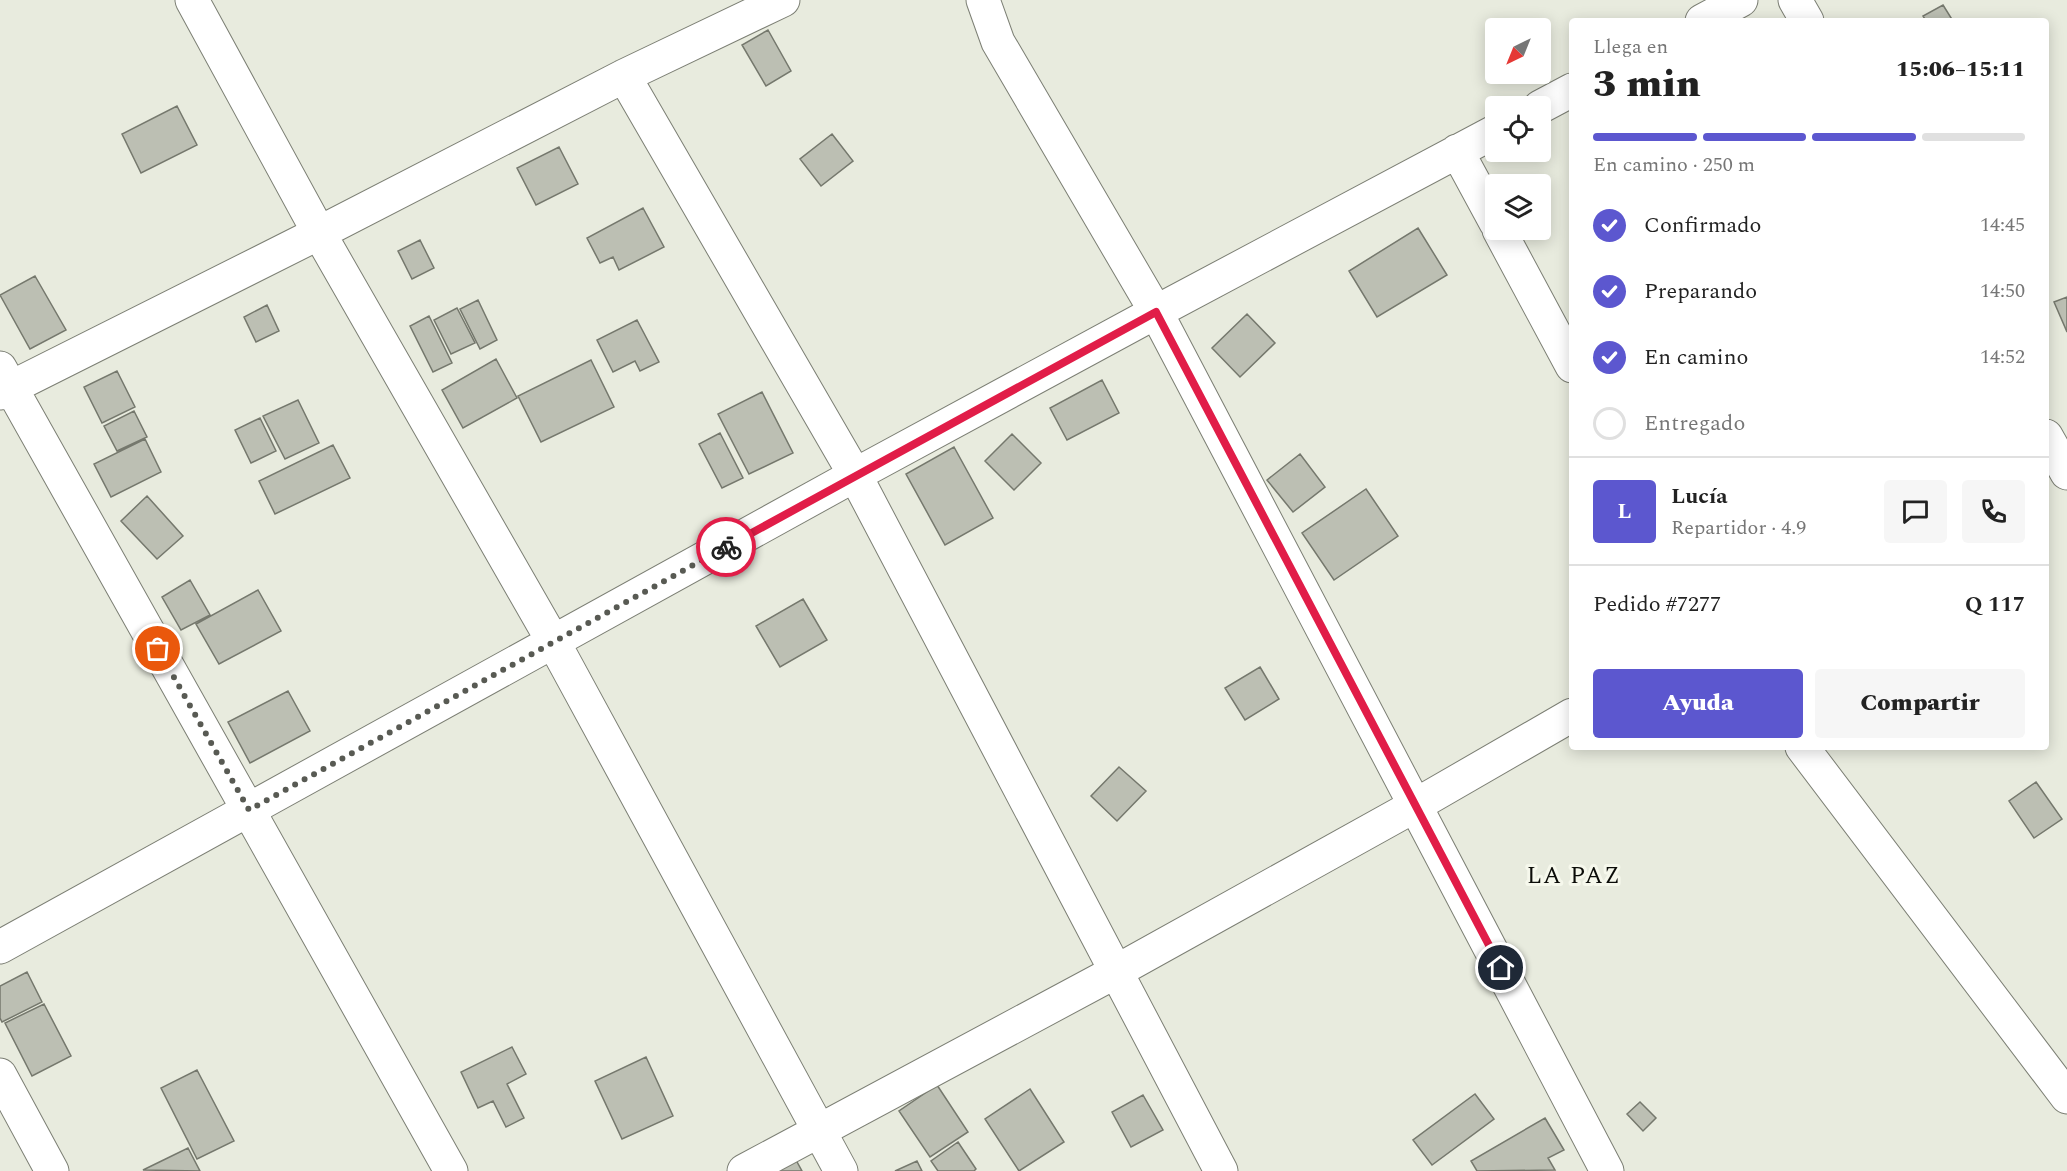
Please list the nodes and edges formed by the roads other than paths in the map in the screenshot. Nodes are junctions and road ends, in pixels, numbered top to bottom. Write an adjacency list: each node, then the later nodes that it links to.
1 (192, 0): 14 (street)
2 (783, 0): 8 (street)
3 (983, 0): 16 (street)
4 (1741, 0): 6 (street)
5 (1795, 0): 7 (street)
6 (1708, 18)
7 (1805, 18)
8 (624, 76): 14 (street); 21 (street)
9 (1569, 92): 10 (street)
10 (1551, 101)
11 (1485, 137): 12 (street)
12 (1457, 151): 13 (street); 16 (street)
13 (1485, 203)
14 (319, 233): 18 (street); 22 (street)
15 (1504, 240): 17 (street)
16 (1156, 312): 21 (street); 25 (street)
17 (1569, 360)
18 (3, 383): 26 (street)
19 (2049, 443): 20 (street)
20 (2067, 473)
21 (855, 475): 22 (street); 28 (street)
22 (554, 643): 26 (street); 31 (street)
23 (1569, 717): 25 (street)
24 (1804, 750): 30 (street)
25 (1416, 805): 28 (street); 37 (street)
26 (249, 810): 27 (street); 33 (street)
27 (0, 947)
28 (1117, 971): 31 (street); 36 (street)
29 (0, 1075): 32 (street)
30 (2067, 1097)
31 (820, 1130): 34 (street); 35 (street)
32 (52, 1171)
33 (451, 1171)
34 (744, 1171)
35 (841, 1171)
36 (1221, 1171)
37 (1607, 1171)

